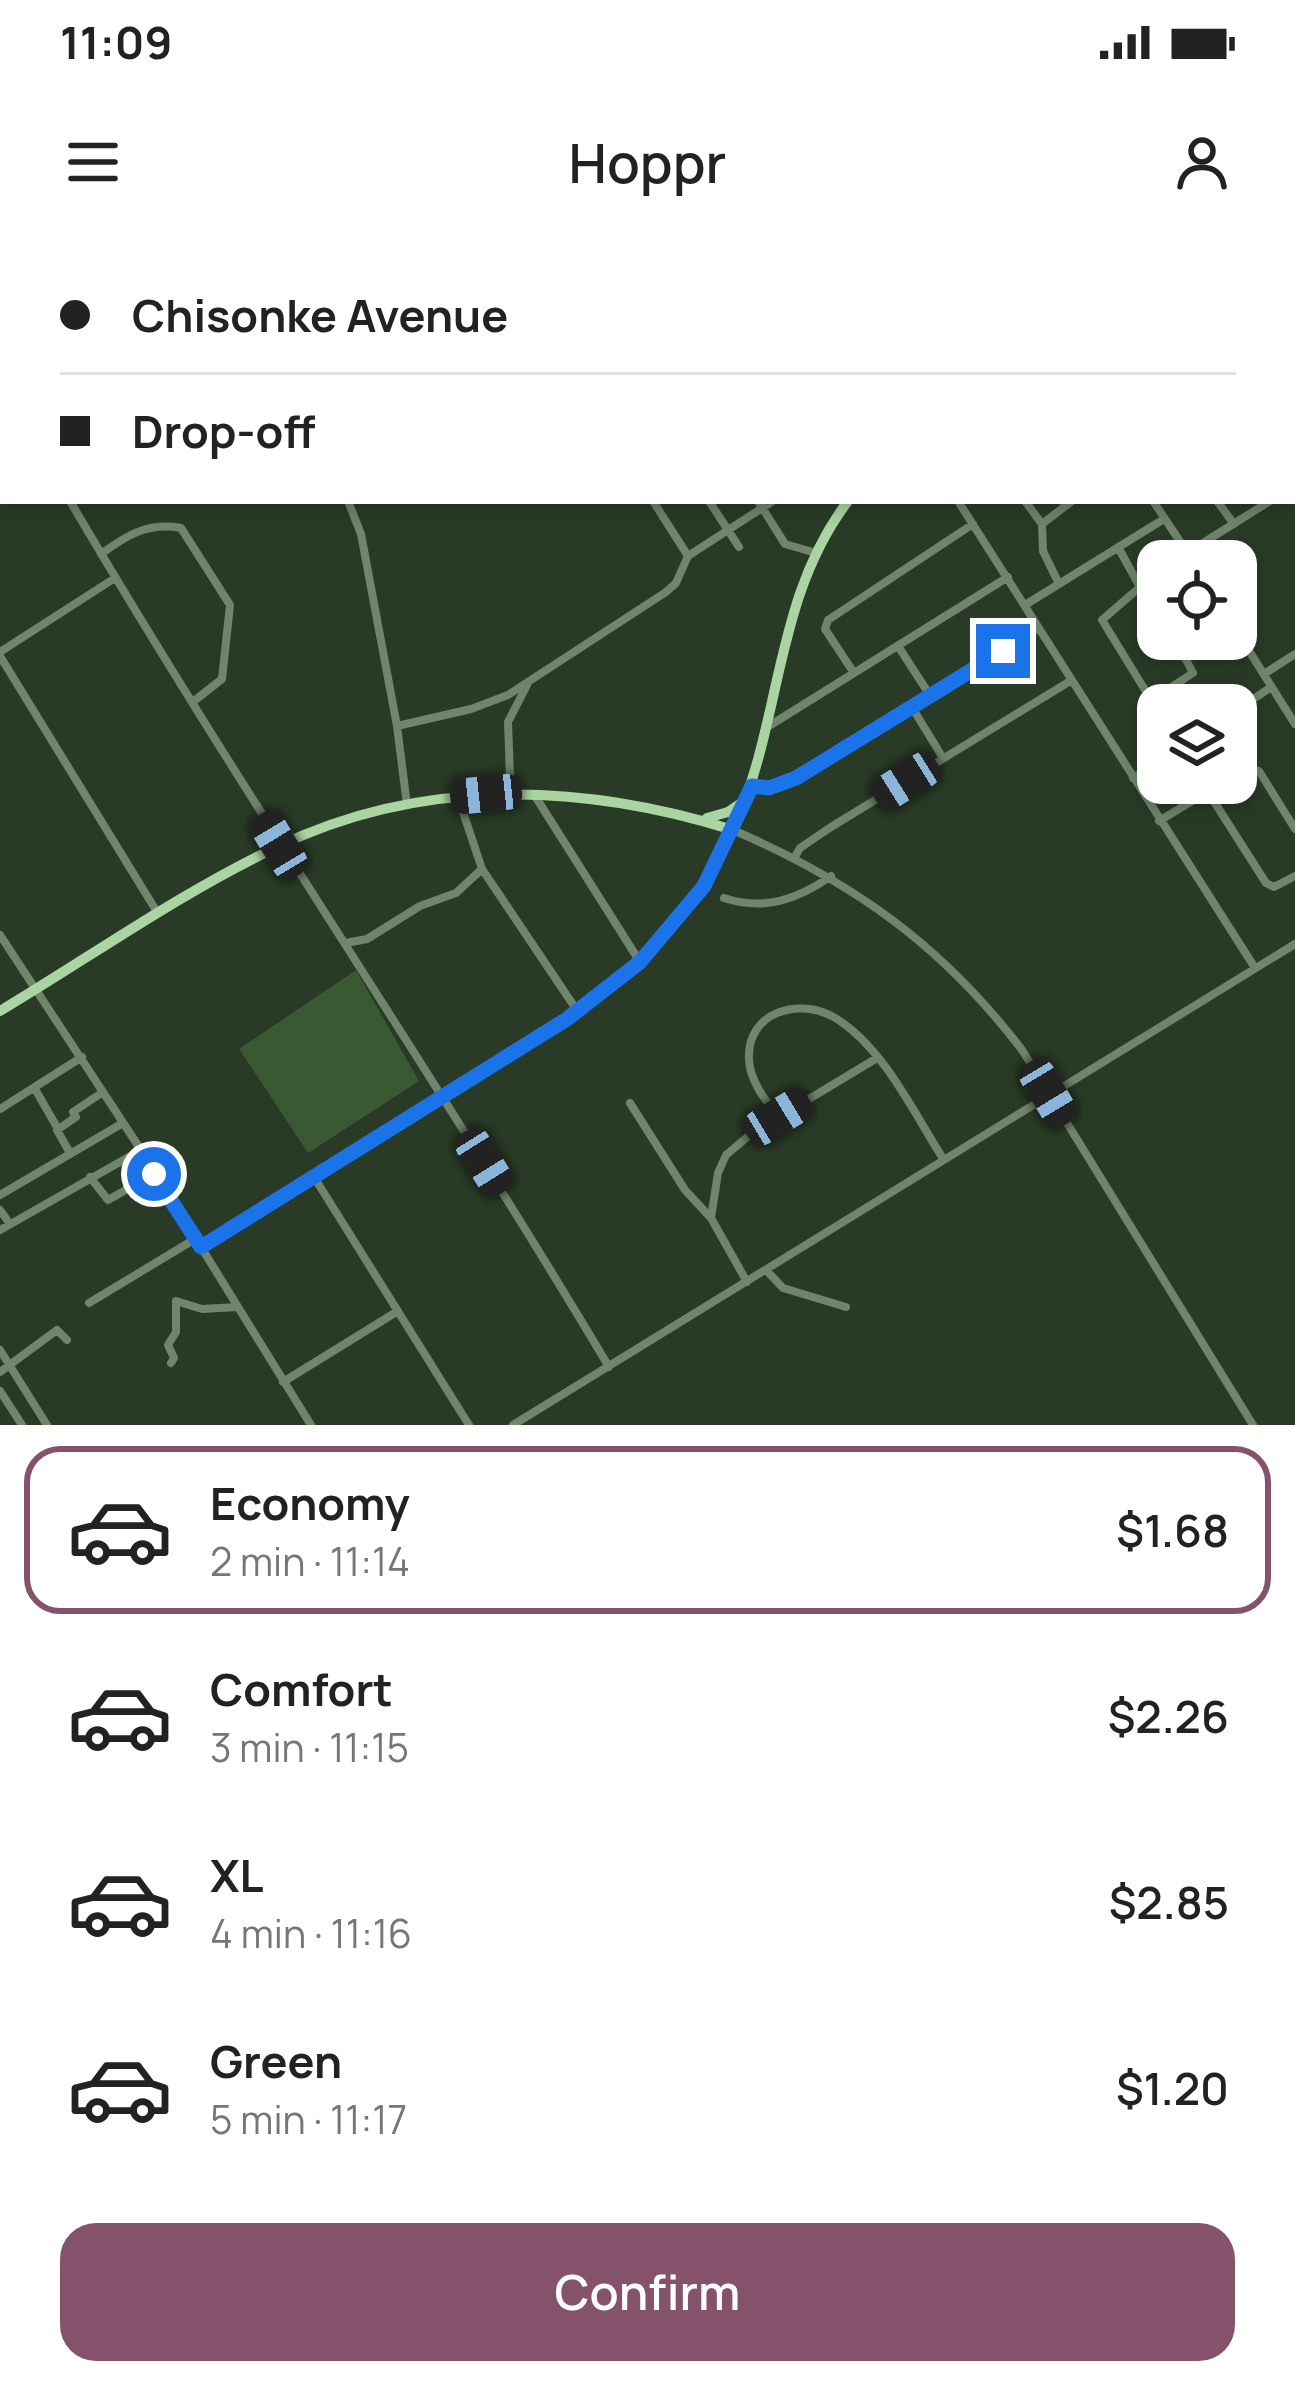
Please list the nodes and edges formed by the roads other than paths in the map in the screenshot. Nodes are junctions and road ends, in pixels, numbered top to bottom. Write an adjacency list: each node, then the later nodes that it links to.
1 (994, 240): 2 (street)
2 (1017, 240)
3 (72, 504): 25 (street)
4 (349, 504): 51 (street)
5 (655, 504): 26 (street)
6 (711, 504): 19 (street)
7 (846, 504): 24 (main road)
8 (960, 504): 16 (street)
9 (1026, 504): 17 (street)
10 (1068, 504): 17 (street)
11 (1155, 504): 15 (street)
12 (1219, 504): 18 (street)
13 (1265, 504): 18 (street)
14 (760, 505): 19 (street); 24 (street)
15 (1164, 519): 20 (street); 23 (street)
16 (973, 524): 27 (street); 39 (street)
17 (1042, 524): 30 (street)
18 (1234, 524): 21 (street)
19 (727, 530): 22 (street); 26 (street)
20 (1178, 540)
21 (1213, 540)
22 (739, 547)
23 (1118, 548): 29 (street); 30 (street)
24 (816, 553): 52 (main road)
25 (101, 554): 28 (street); 48 (street)
26 (688, 556): 42 (street)
27 (1008, 577): 32 (street); 34 (street)
28 (115, 578): 35 (street); 48 (street)
29 (1137, 580)
30 (1059, 584): 32 (street)
31 (1137, 590): 43 (street)
32 (1025, 605): 33 (street)
33 (1039, 628): 41 (street); 46 (street)
34 (898, 646): 39 (street); 46 (street)
35 (0, 654): 74 (street)
36 (1295, 654): 40 (street)
37 (1186, 660): 44 (street)
38 (1255, 660): 40 (street)
39 (854, 673): 52 (street)
40 (1264, 674): 45 (street)
41 (1072, 680): 53 (street); 56 (street)
42 (529, 682): 51 (street); 58 (street)
43 (1141, 684)
44 (1176, 684)
45 (1271, 687): 47 (street); 50 (street)
46 (931, 697): 49 (street)
47 (1257, 697)
48 (194, 701): 68 (street)
49 (913, 709): 53 (street); 57 (street)
50 (1295, 724)
51 (398, 726): 63 (street)
52 (769, 726): 57 (main road)
53 (943, 758): 69 (street)
54 (1257, 770): 66 (street)
55 (1137, 775): 56 (street)
56 (1133, 778): 65 (street)
57 (752, 788): 64 (main road); 67 (main road)
58 (486, 794): 59 (main road); 60 (main road)
59 (533, 794): 64 (main road); 78 (street)
60 (458, 797): 63 (main road); 70 (street)
61 (1188, 804): 65 (street)
62 (1216, 804): 72 (street)
63 (407, 805): 68 (main road)
64 (698, 819): 67 (main road)
65 (1159, 821): 79 (street)
66 (1295, 829)
67 (733, 830): 69 (street); 78 (street)
68 (279, 845): 74 (main road); 76 (street)
69 (795, 857): 71 (street)
70 (482, 869): 76 (street); 82 (street)
71 (831, 876): 73 (street); 87 (street)
72 (1295, 876)
73 (724, 898)
74 (157, 912): 80 (main road)
75 (0, 935): 80 (street)
76 (346, 944): 88 (street)
77 (1295, 944): 79 (street)
78 (640, 962): 82 (street)
79 (1255, 968): 87 (street)
80 (34, 991): 81 (main road); 83 (street)
81 (0, 1011)
82 (578, 1012): 88 (street)
83 (82, 1057): 85 (street); 86 (street)
84 (877, 1058): 91 (street); 91 (street); 95 (street)
85 (34, 1088): 90 (street); 93 (street)
86 (103, 1092): 92 (street); 93 (street)
87 (1048, 1093): 95 (street); 126 (street)
88 (442, 1098): 98 (street); 117 (street)
89 (630, 1103): 104 (street)
90 (0, 1109)
91 (778, 1117): 104 (street)
92 (123, 1123): 94 (street); 96 (street)
93 (58, 1129): 96 (street)
94 (141, 1150): 97 (street); 99 (street)
95 (944, 1160): 107 (street)
96 (54, 1164): 102 (street)
97 (154, 1174): 99 (street); 106 (street)
98 (314, 1176): 100 (street); 101 (street)
99 (90, 1178): 105 (street)
100 (303, 1184): 101 (street); 106 (street)
101 (325, 1193): 112 (street)
102 (0, 1195)
103 (0, 1210): 105 (street)
104 (711, 1218): 108 (street)
105 (5, 1227)
106 (198, 1243): 109 (street); 110 (street)
107 (766, 1270): 108 (street); 111 (street)
108 (747, 1282): 117 (street)
109 (89, 1303)
110 (237, 1306): 116 (street); 119 (street)
111 (846, 1307)
112 (398, 1311): 119 (street); 124 (street)
113 (67, 1340): 115 (street)
114 (0, 1350): 115 (street)
115 (9, 1364): 118 (street); 122 (street)
116 (171, 1364)
117 (609, 1367): 125 (street)
118 (0, 1372)
119 (283, 1382): 123 (street)
120 (0, 1391): 121 (street)
121 (22, 1425)
122 (47, 1425)
123 (311, 1425)
124 (469, 1425)
125 (513, 1425)
126 (1252, 1425)

